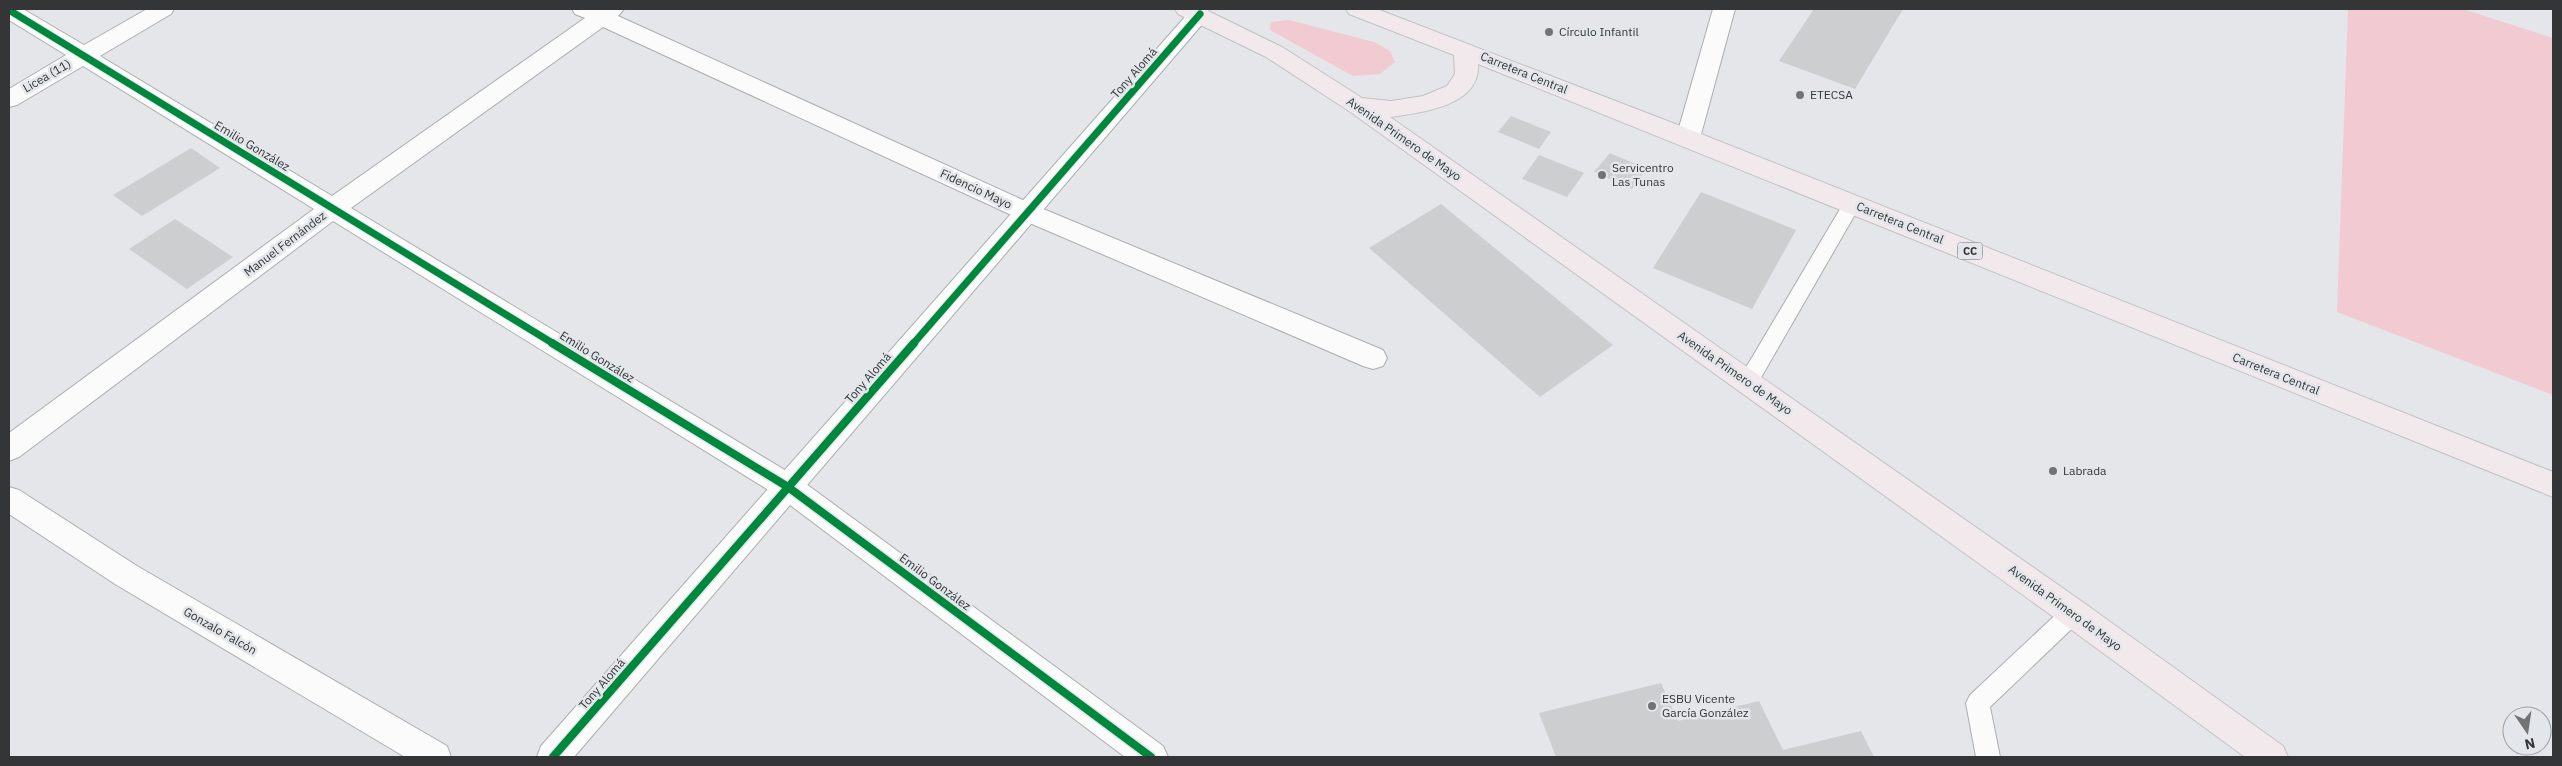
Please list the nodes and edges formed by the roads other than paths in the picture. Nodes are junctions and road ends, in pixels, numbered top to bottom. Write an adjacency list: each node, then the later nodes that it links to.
1 (163, 9): 10 (street, Licea (11))
2 (1344, 9): 8 (main road)
3 (1357, 9): 8 (main road, CC)
4 (1724, 9): 13 (street)
5 (9, 10): 10 (street, Emilio González)
6 (1199, 11): 12 (main road, Avenida Primero de Mayo); 16 (street, Tony Alomá)
7 (599, 12): 15 (street, Manuel Fernández); 16 (street, Fidencio Mayo)
8 (1382, 14): 9 (main road, Carretera Central / CC)
9 (1465, 50): 12 (main road); 13 (main road, Carretera Central / CC)
10 (82, 55): 11 (street, Licea (11)); 15 (street, Emilio González)
11 (9, 99)
12 (1357, 105): 18 (main road, Avenida Primero de Mayo)
13 (1688, 138): 14 (main road, Carretera Central / CC)
14 (1852, 204): 18 (lane); 20 (main road, Carretera Central / CC)
15 (333, 208): 19 (street, Manuel Fernández); 21 (street, Emilio González)
16 (1027, 212): 17 (street, Fidencio Mayo); 21 (street, Tony Alomá)
17 (1373, 358)
18 (1748, 382): 23 (main road, Avenida Primero de Mayo)
19 (9, 449)
20 (2553, 485)
21 (788, 487): 25 (street, Tony Alomá); 26 (street, Emilio González)
22 (9, 499): 24 (street, Gonzalo Falcón)
23 (2073, 613): 27 (lane); 28 (main road, Avenida Primero de Mayo)
24 (435, 757)
25 (553, 757)
26 (1151, 757)
27 (1988, 757)
28 (2271, 757)

